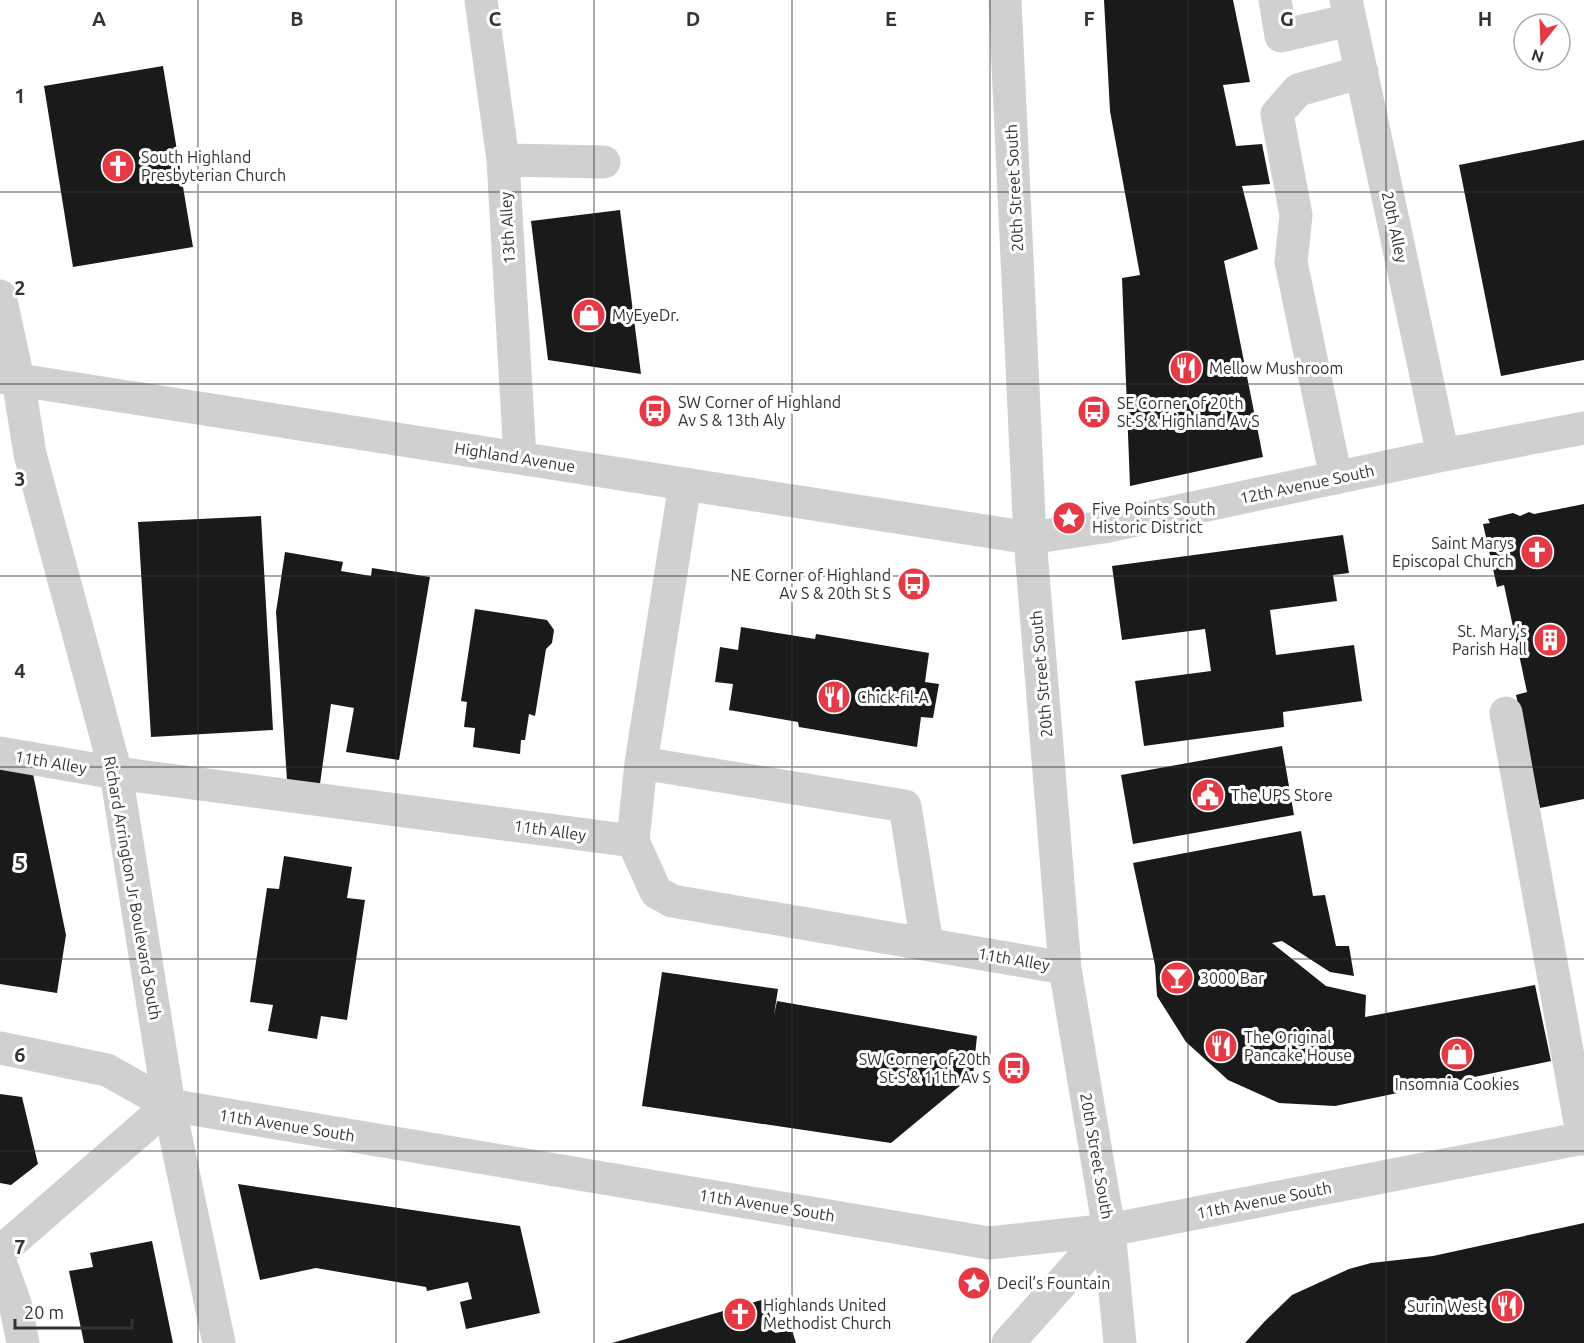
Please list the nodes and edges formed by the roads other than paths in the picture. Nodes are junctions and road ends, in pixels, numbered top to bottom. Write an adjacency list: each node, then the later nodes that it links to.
1 (481, 0): 6 (street, 13th Alley)
2 (1005, 0): 15 (street, 20th Street South)
3 (1275, 0): 4 (street)
4 (1348, 10): 5 (street, 20th Alley)
5 (1362, 72): 11 (street, 20th Alley); 13 (street)
6 (503, 160): 7 (street); 12 (street, 13th Alley)
7 (604, 162)
8 (0, 296): 9 (street, Richard Arrington Jr Boulevard South)
9 (9, 378): 12 (street, Highland Avenue); 19 (street, Richard Arrington Jr Boulevard South)
10 (1584, 428): 11 (street, 12th Avenue South)
11 (1443, 455): 13 (street, 12th Avenue South)
12 (520, 458): 14 (street, Highland Avenue)
13 (1336, 478): 15 (street, 12th Avenue South)
14 (685, 484): 15 (street, Highland Avenue); 18 (street)
15 (1030, 538): 22 (street, 20th Street South)
16 (1506, 713): 25 (street)
17 (0, 753): 19 (street, 11th Alley)
18 (640, 763): 20 (street); 21 (street)
19 (116, 773): 20 (street, 11th Alley); 24 (street, Richard Arrington Jr Boulevard South)
20 (633, 841): 21 (street, 11th Alley)
21 (927, 944): 22 (street, 11th Alley)
22 (1065, 968): 26 (street, 20th Street South)
23 (0, 1048): 24 (street, 11th Avenue South)
24 (170, 1106): 26 (street, 11th Avenue South); 27 (street); 30 (street, Richard Arrington Jr Boulevard South)
25 (1583, 1139): 26 (street, 11th Avenue South)
26 (1109, 1230): 31 (street); 32 (street, 20th Street South)
27 (0, 1252)
28 (0, 1262): 29 (street)
29 (23, 1343)
30 (219, 1343)
31 (1008, 1343)
32 (1120, 1343)

